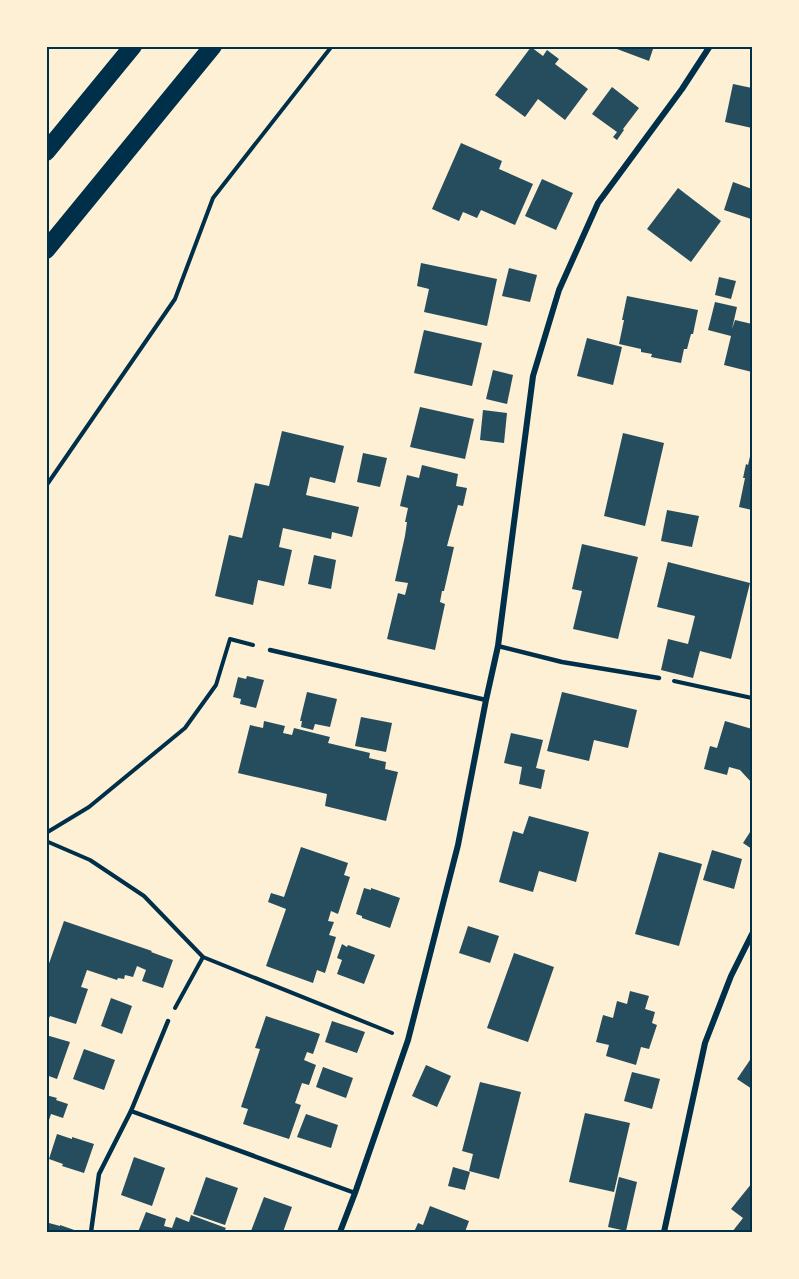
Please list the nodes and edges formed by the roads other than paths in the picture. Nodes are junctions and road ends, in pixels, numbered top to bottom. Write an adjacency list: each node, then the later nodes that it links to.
1 (133, 46): 4 (highway)
2 (213, 46): 5 (highway)
3 (710, 46): 6 (street)
4 (46, 152)
5 (46, 250)
6 (498, 645): 8 (lane); 9 (street)
7 (270, 650): 9 (lane)
8 (658, 678)
9 (486, 700): 13 (street)
10 (753, 934): 16 (street)
11 (168, 1021): 12 (lane)
12 (131, 1111): 13 (lane); 14 (lane)
13 (355, 1193): 15 (street)
14 (91, 1233)
15 (340, 1233)
16 (664, 1233)

